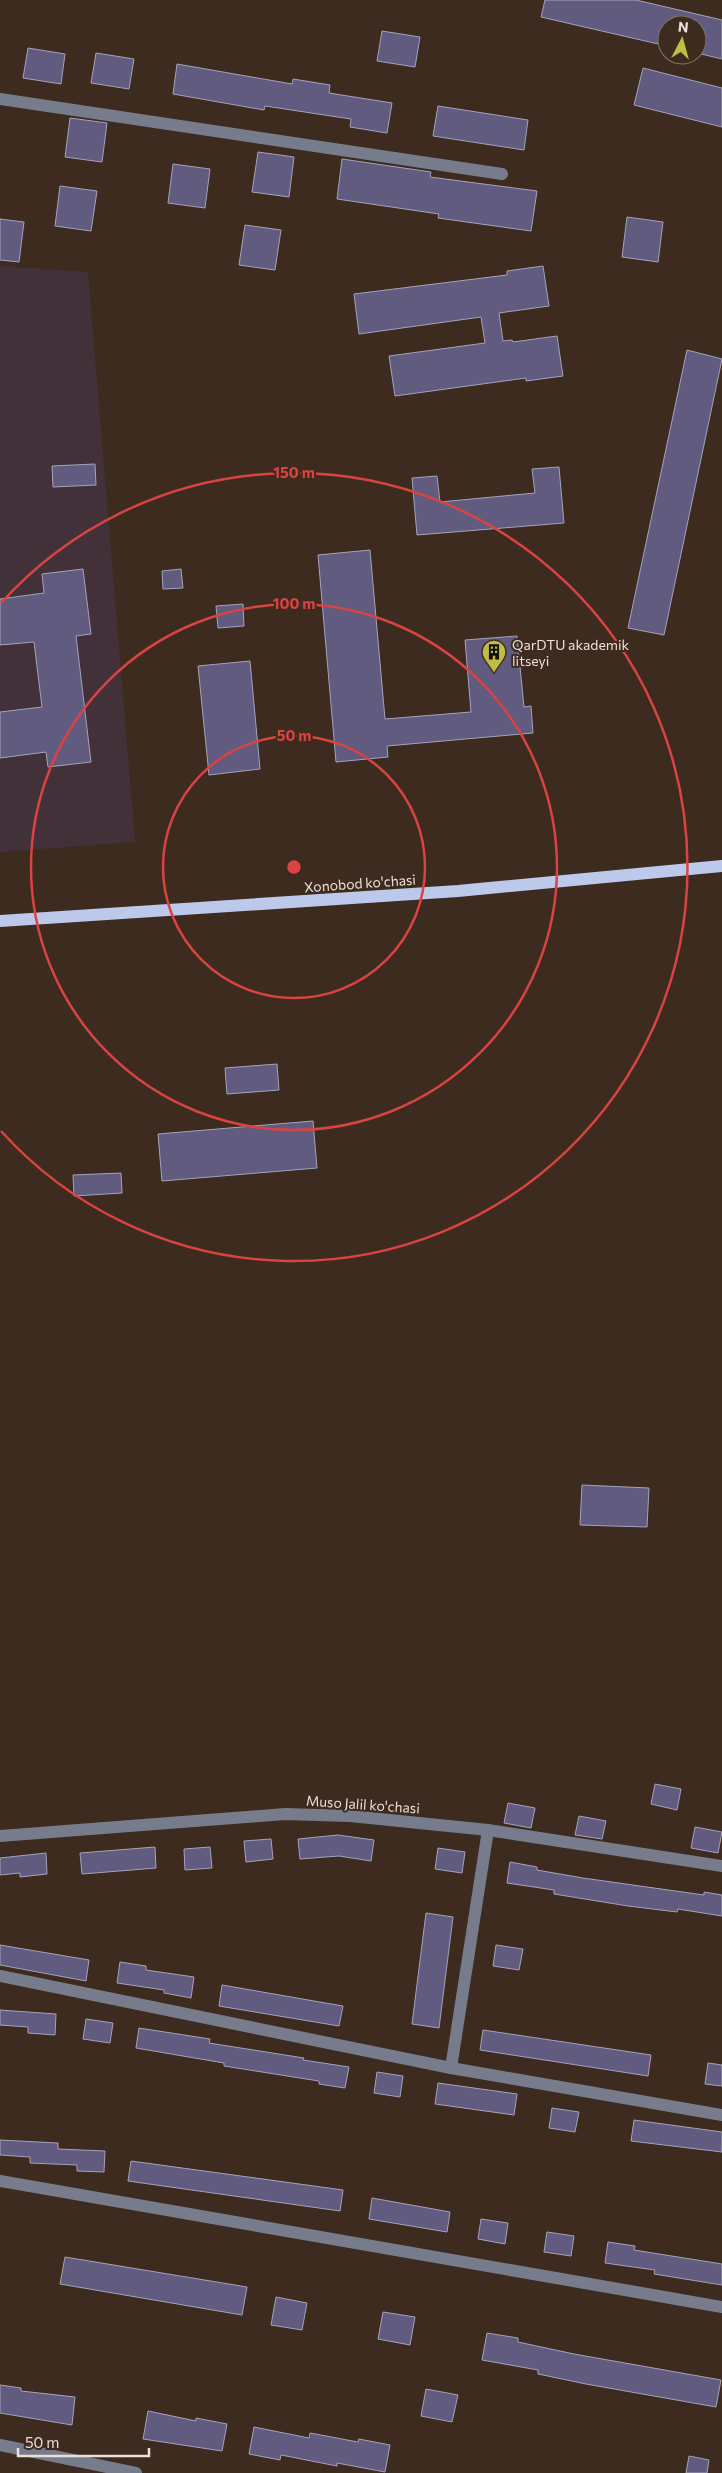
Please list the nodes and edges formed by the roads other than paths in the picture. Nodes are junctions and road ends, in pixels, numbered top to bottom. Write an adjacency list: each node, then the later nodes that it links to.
1 (0, 99): 2 (street)
2 (502, 174)
3 (722, 866): 4 (main road, Xonobod ko'chasi)
4 (0, 921)
5 (488, 1830): 6 (street, Muso Jalil ko'chasi); 7 (street, Muso Jalil ko'chasi); 9 (street)
6 (0, 1836)
7 (722, 1866)
8 (0, 1976): 9 (street)
9 (451, 2068): 10 (street)
10 (722, 2115)
11 (0, 2181): 12 (street)
12 (722, 2307)
13 (0, 2445): 14 (street)
14 (105, 2470): 15 (street)
15 (136, 2473)

